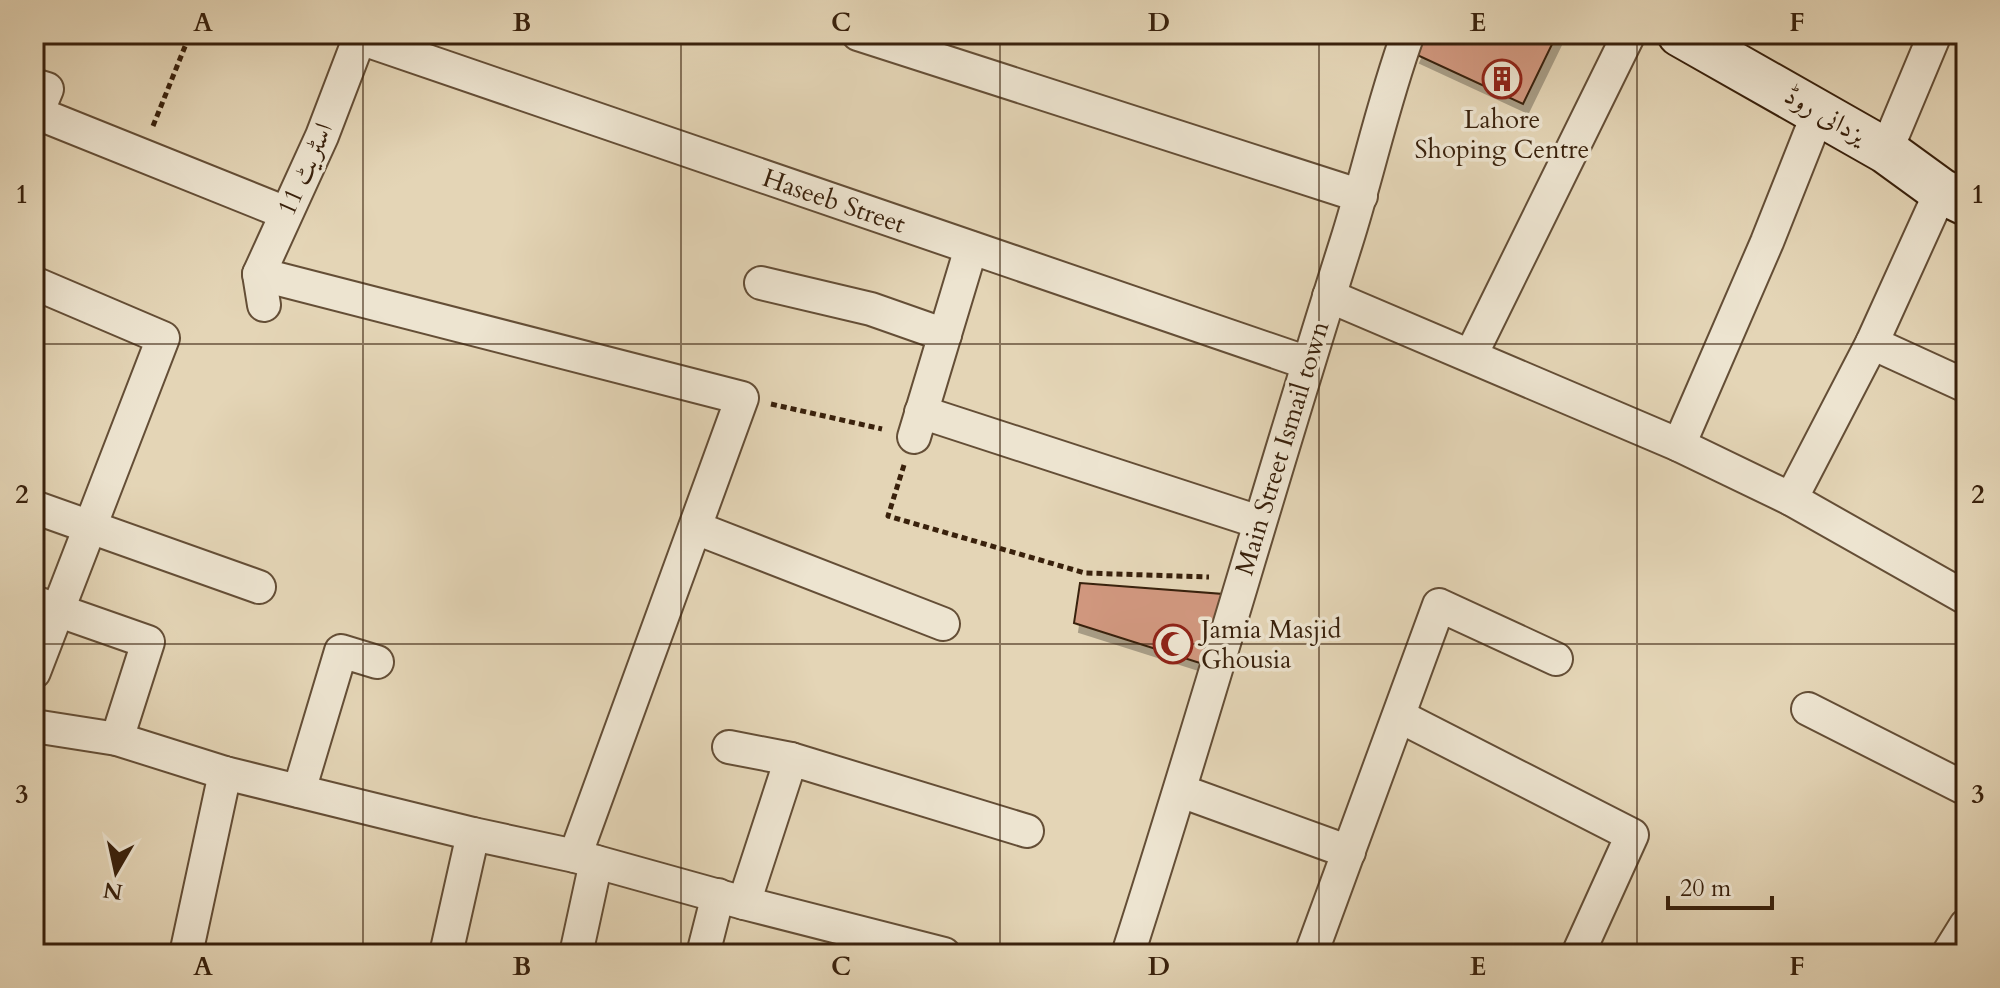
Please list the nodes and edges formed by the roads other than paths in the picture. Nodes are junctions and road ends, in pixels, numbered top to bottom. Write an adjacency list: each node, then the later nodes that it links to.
1 (858, 34): 10 (street)
2 (1408, 34): 10 (street, Main Street Ismail town)
3 (1629, 34): 19 (street)
4 (1935, 34): 9 (street)
5 (1686, 35): 8 (street, یزدانی روڈ)
6 (360, 36): 12 (street, اسٹریٹ 11); 13 (street, Haseeb Street)
7 (34, 85): 12 (street)
8 (1819, 111): 9 (street, یزدانی روڈ); 22 (street)
9 (1886, 151): 11 (street, یزدانی روڈ)
10 (1361, 196): 16 (street, Main Street Ismail town)
11 (1954, 197): 18 (street)
12 (286, 213): 26 (street, اسٹریٹ 11)
13 (971, 248): 17 (street); 20 (street, Haseeb Street)
14 (34, 283): 27 (street)
15 (761, 283): 17 (street)
16 (1329, 296): 19 (street); 20 (street, Main Street Ismail town)
17 (945, 335): 25 (street)
18 (1872, 343): 21 (street); 23 (street)
19 (1471, 355): 22 (street)
20 (1308, 363): 25 (street, Main Street Ismail town)
21 (1966, 386)
22 (1679, 445): 23 (street)
23 (1791, 499): 29 (street)
24 (34, 507): 27 (street)
25 (1259, 522): 44 (street, Main Street Ismail town)
26 (696, 528): 31 (street); 48 (street)
27 (90, 529): 28 (street); 30 (street)
28 (259, 587)
29 (1966, 598)
30 (46, 606): 34 (street); 38 (street)
31 (943, 624)
32 (1556, 659): 36 (street)
33 (377, 662): 43 (street)
34 (34, 672)
35 (1808, 709): 42 (street)
36 (1399, 716): 47 (street); 58 (street)
37 (34, 726): 38 (street)
38 (117, 739): 41 (street)
39 (729, 747): 40 (street)
40 (791, 759): 45 (street); 49 (street)
41 (225, 773): 43 (street); 51 (street)
42 (1966, 789)
43 (299, 791): 46 (street)
44 (1181, 791): 47 (street); 56 (street, Main Street Ismail town)
45 (1027, 831)
46 (473, 834): 48 (street); 52 (street)
47 (1349, 852): 57 (street)
48 (586, 859): 49 (street); 53 (street)
49 (731, 899): 54 (street); 55 (street)
50 (1966, 925): 59 (street)
51 (186, 954)
52 (446, 954)
53 (576, 954)
54 (703, 954)
55 (944, 954)
56 (1128, 954)
57 (1311, 954)
58 (1578, 954)
59 (1948, 954)

